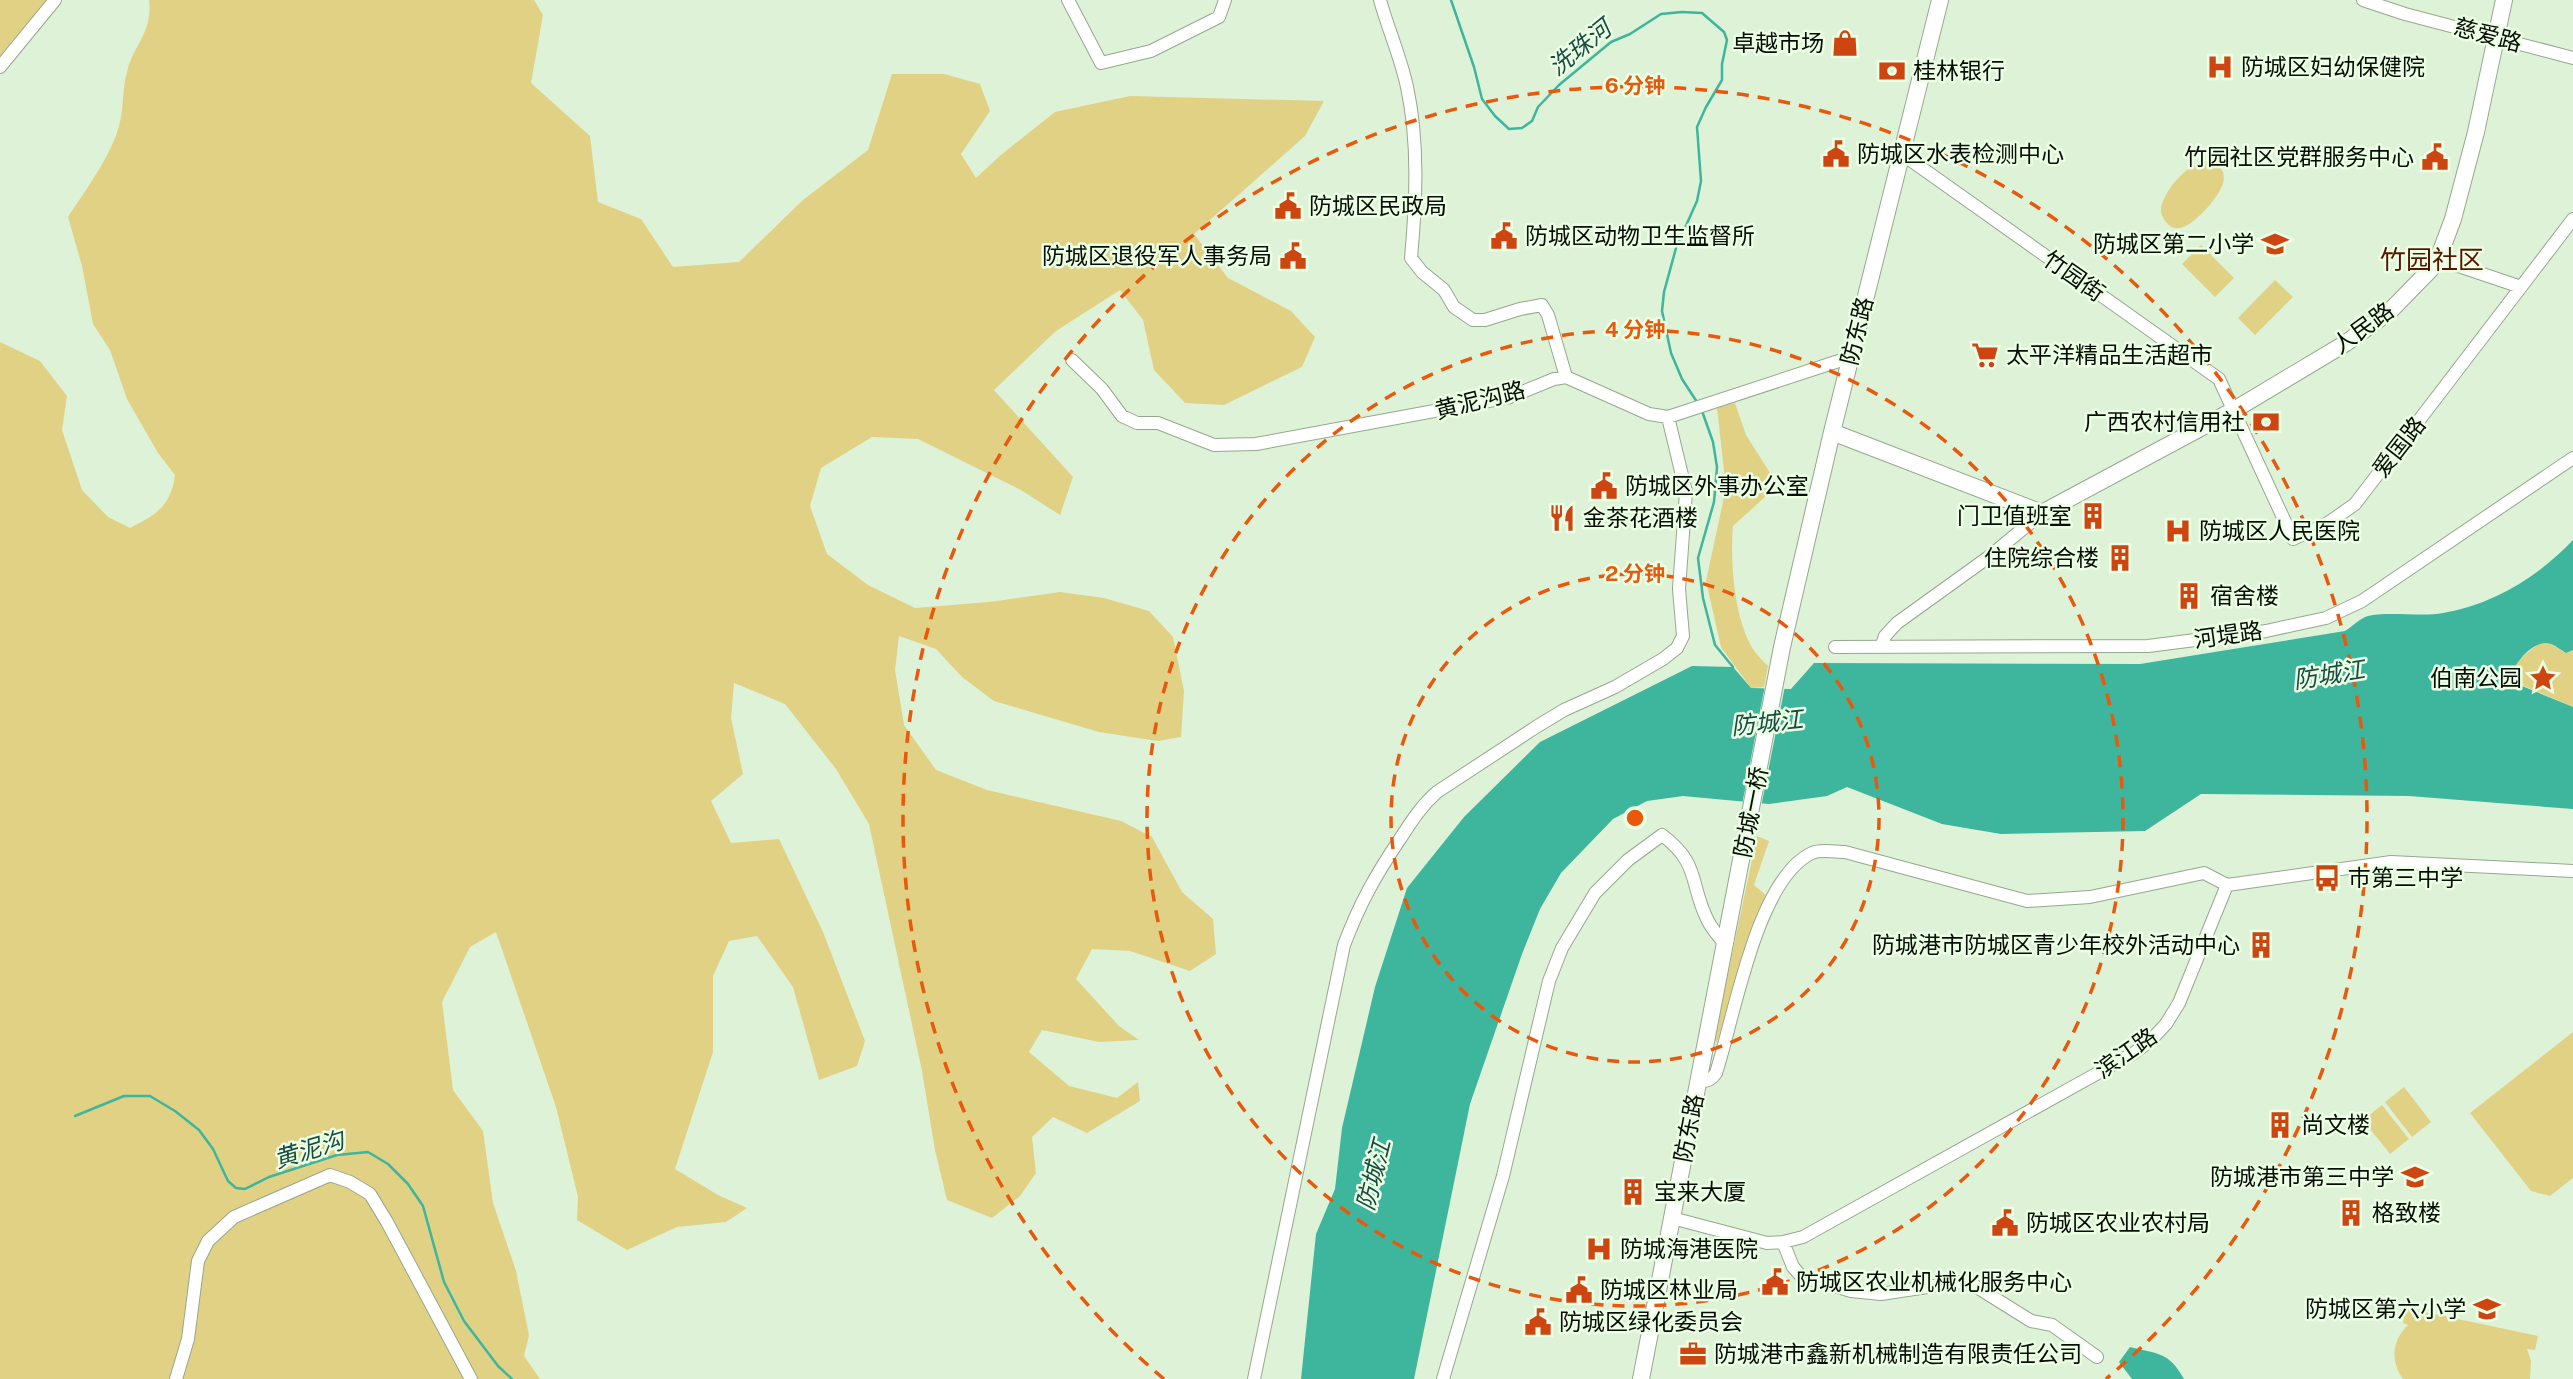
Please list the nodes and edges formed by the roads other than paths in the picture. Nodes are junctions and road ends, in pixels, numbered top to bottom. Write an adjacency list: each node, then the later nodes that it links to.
1 (55, 0): 10 (street)
2 (1068, 0): 3 (street)
3 (1225, 0)
4 (1380, 0): 17 (street)
5 (1940, 0): 11 (main road, 防东路)
6 (2362, 0): 8 (street, 慈爱路)
7 (2504, 0): 8 (main road, 人民路)
8 (2496, 37): 9 (street, 慈爱路); 13 (main road, 人民路)
9 (2573, 58)
10 (0, 67)
11 (1902, 154): 15 (main road, 防东路); 18 (street, 竹园街)
12 (2573, 219): 14 (street, 爱国路)
13 (2438, 259): 14 (street); 18 (main road, 人民路)
14 (2521, 287): 18 (street, 爱国路)
15 (1851, 357): 19 (street); 20 (main road, 防东路)
16 (1072, 360): 17 (street, 黄泥沟路)
17 (1566, 377): 19 (street)
18 (2234, 410): 22 (main road, 人民路)
19 (1668, 417): 36 (street)
20 (1832, 432): 22 (main road); 25 (main road, 防东路)
21 (2573, 458): 23 (street, 河堤路)
22 (2042, 513): 23 (street, 人民路)
23 (1882, 645): 24 (street, 河堤路)
24 (1835, 647)
25 (1779, 663): 27 (main road, 防城一桥)
26 (2573, 871): 28 (street)
27 (1738, 878): 29 (main road, 防东路)
28 (2227, 885): 30 (street); 32 (street, 滨江路)
29 (1725, 944): 30 (main road, 防东路); 37 (street)
30 (1699, 1080): 31 (main road, 防东路)
31 (1672, 1218): 32 (street, 滨江路); 38 (main road, 防东路)
32 (1783, 1242): 33 (street)
33 (2097, 1357)
34 (176, 1379): 35 (street)
35 (471, 1379)
36 (1254, 1379)
37 (1443, 1379)
38 (1641, 1379)

